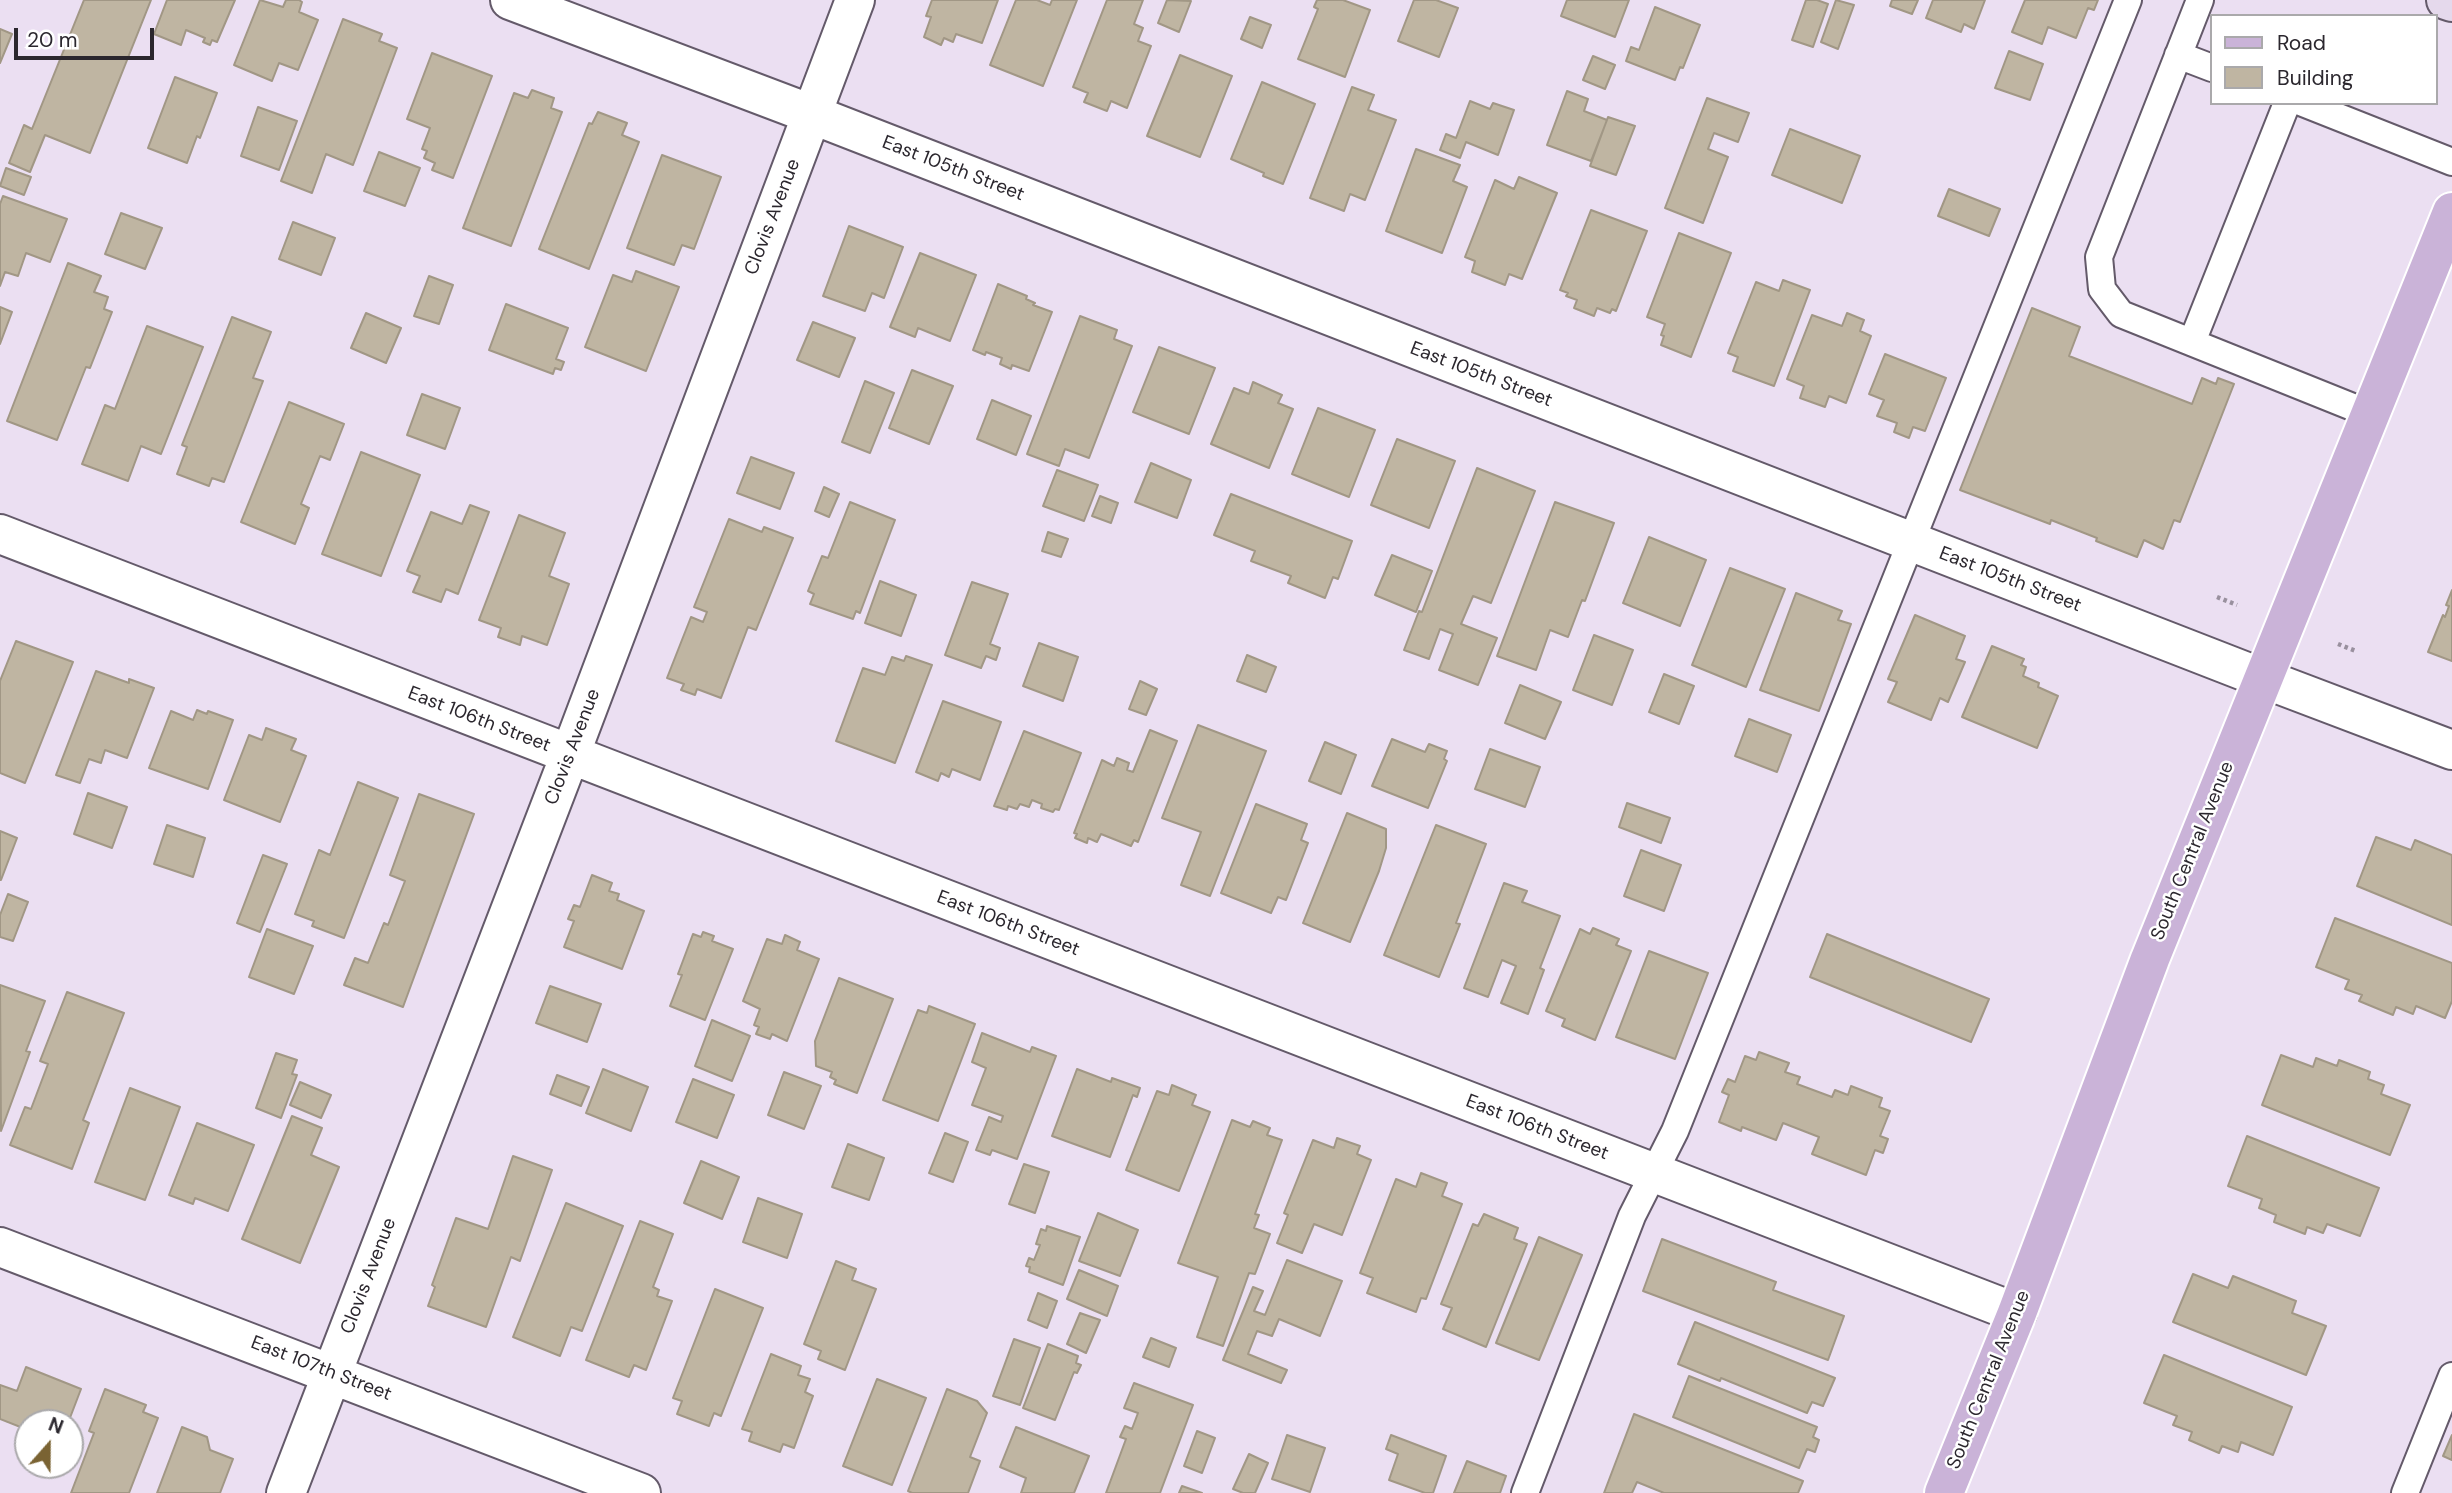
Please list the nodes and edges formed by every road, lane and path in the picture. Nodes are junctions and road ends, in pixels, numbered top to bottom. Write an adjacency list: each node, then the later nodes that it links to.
1 (510, 0): 11 (street, East 105th Street)
2 (855, 0): 11 (street, Clovis Avenue)
3 (2128, 0): 17 (lane)
4 (2200, 0): 7 (lane)
5 (2446, 0): 6 (street)
6 (2452, 2)
7 (2178, 55): 8 (lane); 14 (lane)
8 (2210, 67)
9 (2286, 105): 14 (lane)
10 (2308, 105): 12 (lane)
11 (811, 114): 17 (street, East 105th Street); 24 (street, Clovis Avenue)
12 (2452, 162)
13 (2452, 212): 15 (main road, South Central Avenue)
14 (2192, 342): 15 (lane)
15 (2370, 414): 22 (main road, South Central Avenue)
16 (0, 534): 24 (street, East 106th Street)
17 (1911, 542): 22 (street, East 105th Street); 25 (lane)
18 (2217, 597): 19 (path)
19 (2236, 604)
20 (2338, 644): 21 (path)
21 (2356, 651)
22 (2262, 678): 23 (street, East 105th Street); 27 (main road, South Central Avenue)
23 (2452, 750)
24 (570, 755): 25 (street, East 106th Street); 28 (street, Clovis Avenue)
25 (1654, 1173): 27 (street, East 106th Street); 32 (lane)
26 (0, 1247): 28 (street, East 107th Street)
27 (2017, 1313): 33 (main road, South Central Avenue)
28 (332, 1373): 30 (street, Clovis Avenue); 31 (street, East 107th Street)
29 (2452, 1376): 34 (lane)
30 (286, 1493)
31 (641, 1493)
32 (1525, 1493)
33 (1944, 1493)
34 (2405, 1493)

